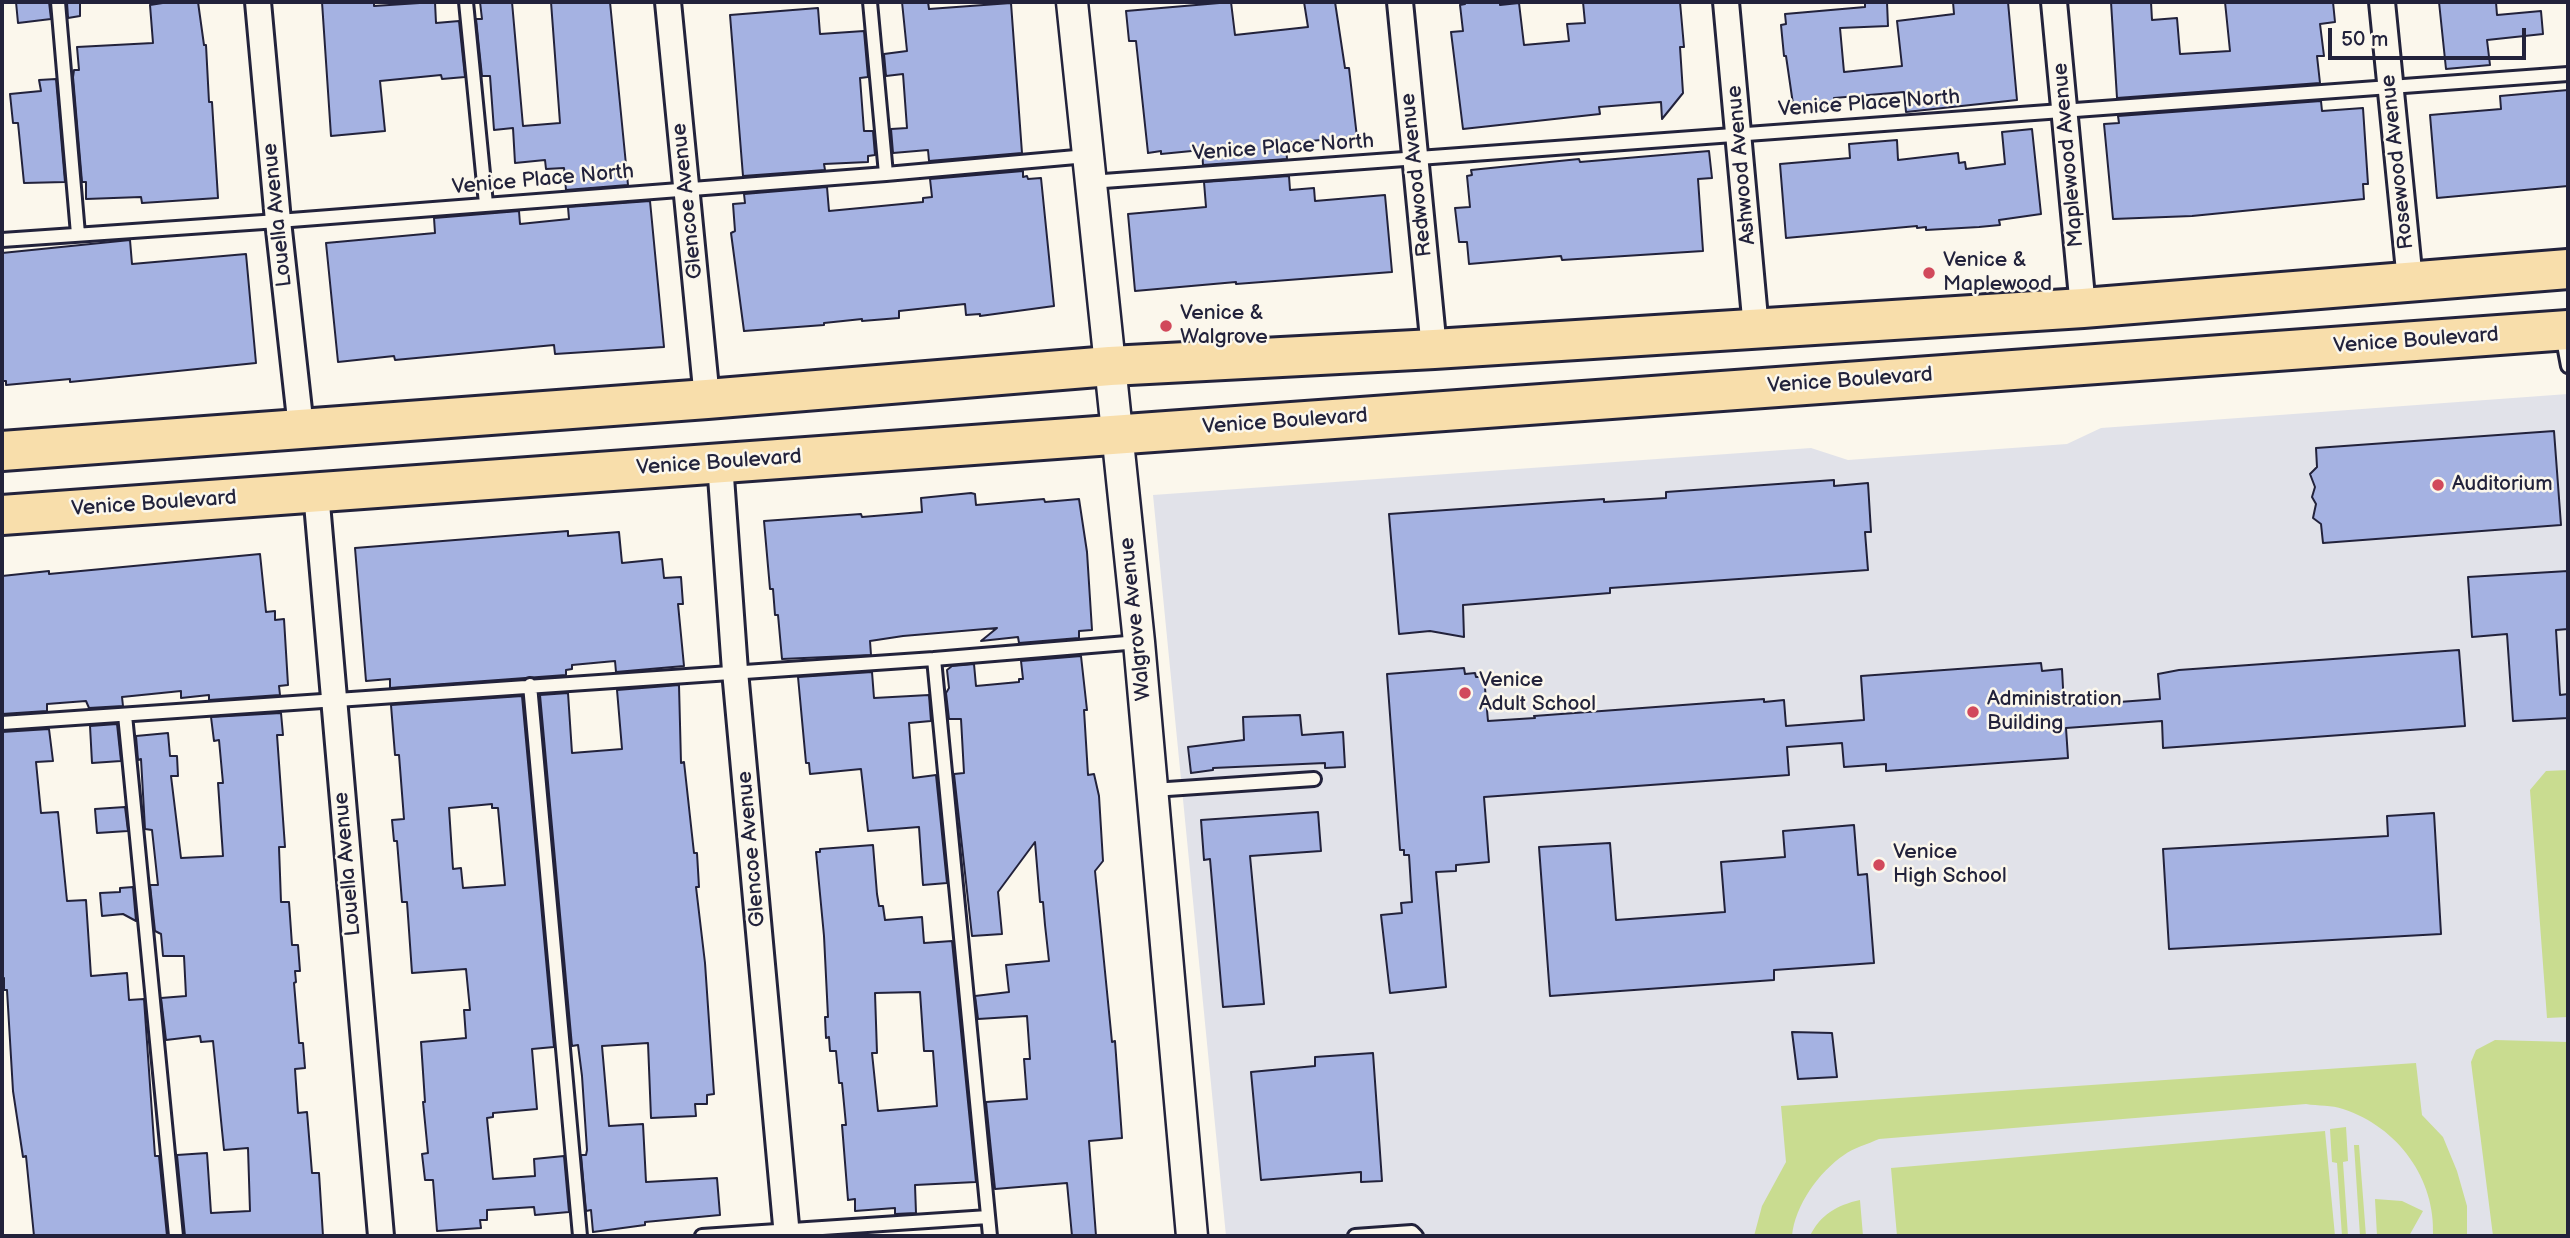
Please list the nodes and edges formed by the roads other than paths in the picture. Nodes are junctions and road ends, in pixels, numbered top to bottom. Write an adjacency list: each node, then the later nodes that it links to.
1 (58, 2): 21 (lane)
2 (258, 2): 20 (street, Louella Avenue)
3 (466, 2): 19 (lane)
4 (668, 2): 18 (street, Glencoe Avenue)
5 (870, 2): 17 (lane)
6 (1072, 2): 16 (street, Walgrove Avenue)
7 (1400, 2): 15 (street, Redwood Avenue)
8 (1726, 2): 14 (street, Ashwood Avenue)
9 (2054, 2): 13 (street, Maplewood Avenue)
10 (2382, 2): 12 (street, Rosewood Avenue)
11 (2568, 74): 12 (lane, Venice Place North)
12 (2390, 88): 13 (lane, Venice Place North); 24 (street, Rosewood Avenue)
13 (2064, 109): 14 (lane, Venice Place North); 25 (street, Maplewood Avenue)
14 (1739, 133): 15 (lane, Venice Place North); 26 (street, Ashwood Avenue)
15 (1416, 157): 16 (lane, Venice Place North); 28 (street, Redwood Avenue)
16 (1088, 169): 17 (lane, Venice Place North); 29 (street, Walgrove Avenue)
17 (886, 174): 18 (lane, Venice Place North)
18 (686, 188): 19 (lane, Venice Place North); 30 (street, Glencoe Avenue)
19 (486, 204): 20 (lane, Venice Place North)
20 (278, 221): 21 (lane, Venice Place North); 31 (street, Louella Avenue)
21 (78, 234): 22 (lane, Venice Place North)
22 (2, 240)
23 (2568, 269): 24 (main road)
24 (2410, 281): 25 (main road)
25 (2083, 308): 26 (main road)
26 (1756, 328): 28 (main road)
27 (2566, 342): 32 (main road, Venice Boulevard)
28 (1434, 349): 29 (main road)
29 (1110, 366): 30 (main road); 32 (street, Walgrove Avenue)
30 (707, 399): 31 (main road)
31 (301, 428): 33 (main road)
32 (1117, 434): 34 (main road, Venice Boulevard); 37 (street, Walgrove Avenue)
33 (2, 451)
34 (720, 463): 35 (main road, Venice Boulevard); 39 (street, Glencoe Avenue)
35 (316, 492): 36 (main road, Venice Boulevard); 41 (street, Louella Avenue)
36 (2, 515)
37 (1139, 642): 38 (lane); 45 (street, Walgrove Avenue)
38 (934, 659): 39 (lane); 46 (lane)
39 (735, 671): 40 (lane); 47 (street, Glencoe Avenue)
40 (530, 685): 41 (lane); 50 (lane)
41 (333, 699): 42 (lane); 49 (street, Louella Avenue)
42 (125, 715): 43 (lane); 48 (lane)
43 (2, 723)
44 (1314, 779): 45 (lane)
45 (1152, 790): 53 (street, Walgrove Avenue)
46 (988, 1217): 47 (lane); 52 (lane)
47 (787, 1233): 51 (lane)
48 (176, 1236)
49 (381, 1236)
50 (580, 1236)
51 (702, 1236)
52 (990, 1236)
53 (1192, 1236)
54 (1355, 1236): 55 (lane)
55 (1416, 1236)

